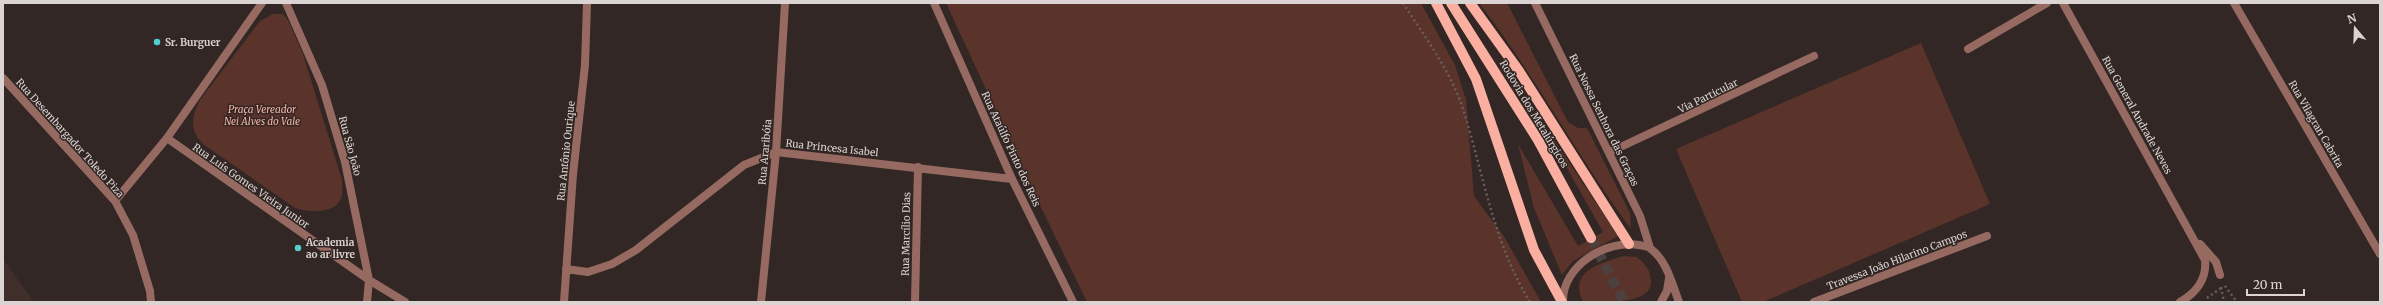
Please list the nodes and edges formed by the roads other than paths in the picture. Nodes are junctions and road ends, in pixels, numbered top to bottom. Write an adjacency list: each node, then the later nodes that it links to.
1 (262, 3): 16 (street)
2 (286, 3): 31 (street, Rua São João)
3 (587, 3): 28 (street, Rua Antônio Ourique)
4 (785, 3): 17 (street, Rua Araribóia)
5 (934, 3): 20 (street, Rua Ataúlfo Pinto dos Reis)
6 (1436, 3): 39 (main road)
7 (1470, 3): 25 (main road)
8 (1535, 3): 18 (street, Rua Nossa Senhora das Graças)
9 (2047, 3): 13 (street)
10 (2063, 3): 24 (street, Rua General Andrade Neves)
11 (2234, 3): 27 (street, Rua Vilagran Cabrita)
12 (1452, 4): 23 (main road, Rodovia dos Metalúrgicos)
13 (1968, 49)
14 (1814, 56): 18 (street, Via Particular)
15 (3, 78): 21 (street, Rua Desembargador Toledo Piza)
16 (166, 138): 21 (street); 31 (street, Rua Luís Gomes Vieira Junior)
17 (776, 152): 19 (street, Rua Princesa Isabel); 28 (street, Rua Princesa Isabel); 36 (street, Rua Araribóia)
18 (1610, 152): 26 (street, Rua Nossa Senhora das Graças)
19 (918, 167): 20 (street, Rua Princesa Isabel); 37 (street, Rua Marcílio Dias)
20 (1012, 179): 38 (street, Rua Ataúlfo Pinto dos Reis)
21 (115, 201): 32 (street, Rua Desembargador Toledo Piza)
22 (1987, 236): 42 (street, Travessa João Hilarino Campos)
23 (1591, 238)
24 (2194, 238): 29 (street, Rua General Andrade Neves); 43 (street, Rua General Andrade Neves)
25 (1629, 244): 26 (street); 39 (street)
26 (1650, 248): 30 (street)
27 (2380, 254)
28 (566, 269): 35 (street, Rua Antônio Ourique)
29 (2220, 275)
30 (1669, 277): 40 (street); 41 (street)
31 (369, 280): 33 (street, Rua São João); 34 (street, Rua Luís Gomes Vieira Junior)
32 (151, 302)
33 (367, 302)
34 (405, 302)
35 (564, 302)
36 (761, 302)
37 (915, 302)
38 (1073, 302)
39 (1563, 302)
40 (1662, 302)
41 (1679, 302)
42 (1814, 302)
43 (2180, 302)

